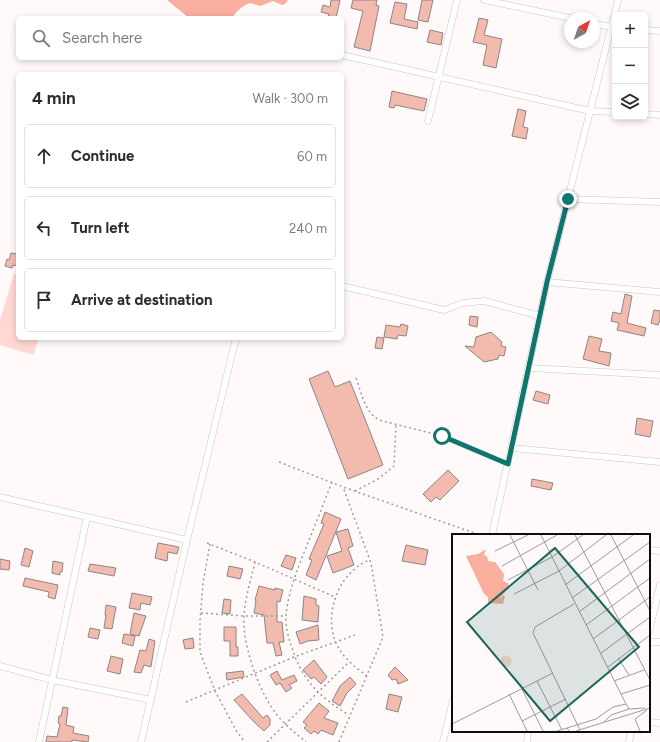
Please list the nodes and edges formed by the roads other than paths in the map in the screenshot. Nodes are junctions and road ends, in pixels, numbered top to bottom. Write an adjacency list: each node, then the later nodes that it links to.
1 (457, 0): 12 (street)
2 (484, 0): 5 (street)
3 (618, 0): 4 (street)
4 (616, 12)
5 (564, 17)
6 (600, 25): 7 (street)
7 (612, 27)
8 (648, 30): 10 (street)
9 (612, 31): 13 (street)
10 (660, 31)
11 (344, 55): 12 (street)
12 (438, 77): 13 (street); 17 (street)
13 (590, 111): 14 (street); 18 (street)
14 (612, 112)
15 (648, 114): 16 (street)
16 (660, 115)
17 (428, 120)
18 (568, 199): 19 (street); 20 (street)
19 (660, 202)
20 (547, 282): 22 (street); 23 (street)
21 (344, 286): 23 (street)
22 (660, 292)
23 (540, 316): 25 (street)
24 (236, 340): 32 (street)
25 (529, 368): 26 (street); 27 (street)
26 (660, 375)
27 (512, 448): 28 (street); 31 (street)
28 (660, 462)
29 (0, 497): 30 (street)
30 (87, 517): 32 (street); 38 (street)
31 (492, 534)
32 (187, 540): 39 (street)
33 (650, 550): 34 (street)
34 (660, 551)
35 (660, 585): 36 (street)
36 (650, 628)
37 (0, 666): 38 (street)
38 (52, 680): 39 (street); 45 (street)
39 (151, 700): 46 (street)
40 (451, 713): 47 (street)
41 (650, 722): 42 (street)
42 (660, 723)
43 (528, 732): 48 (street)
44 (632, 732): 49 (street)
45 (39, 742)
46 (141, 742)
47 (443, 742)
48 (527, 742)
49 (629, 742)

